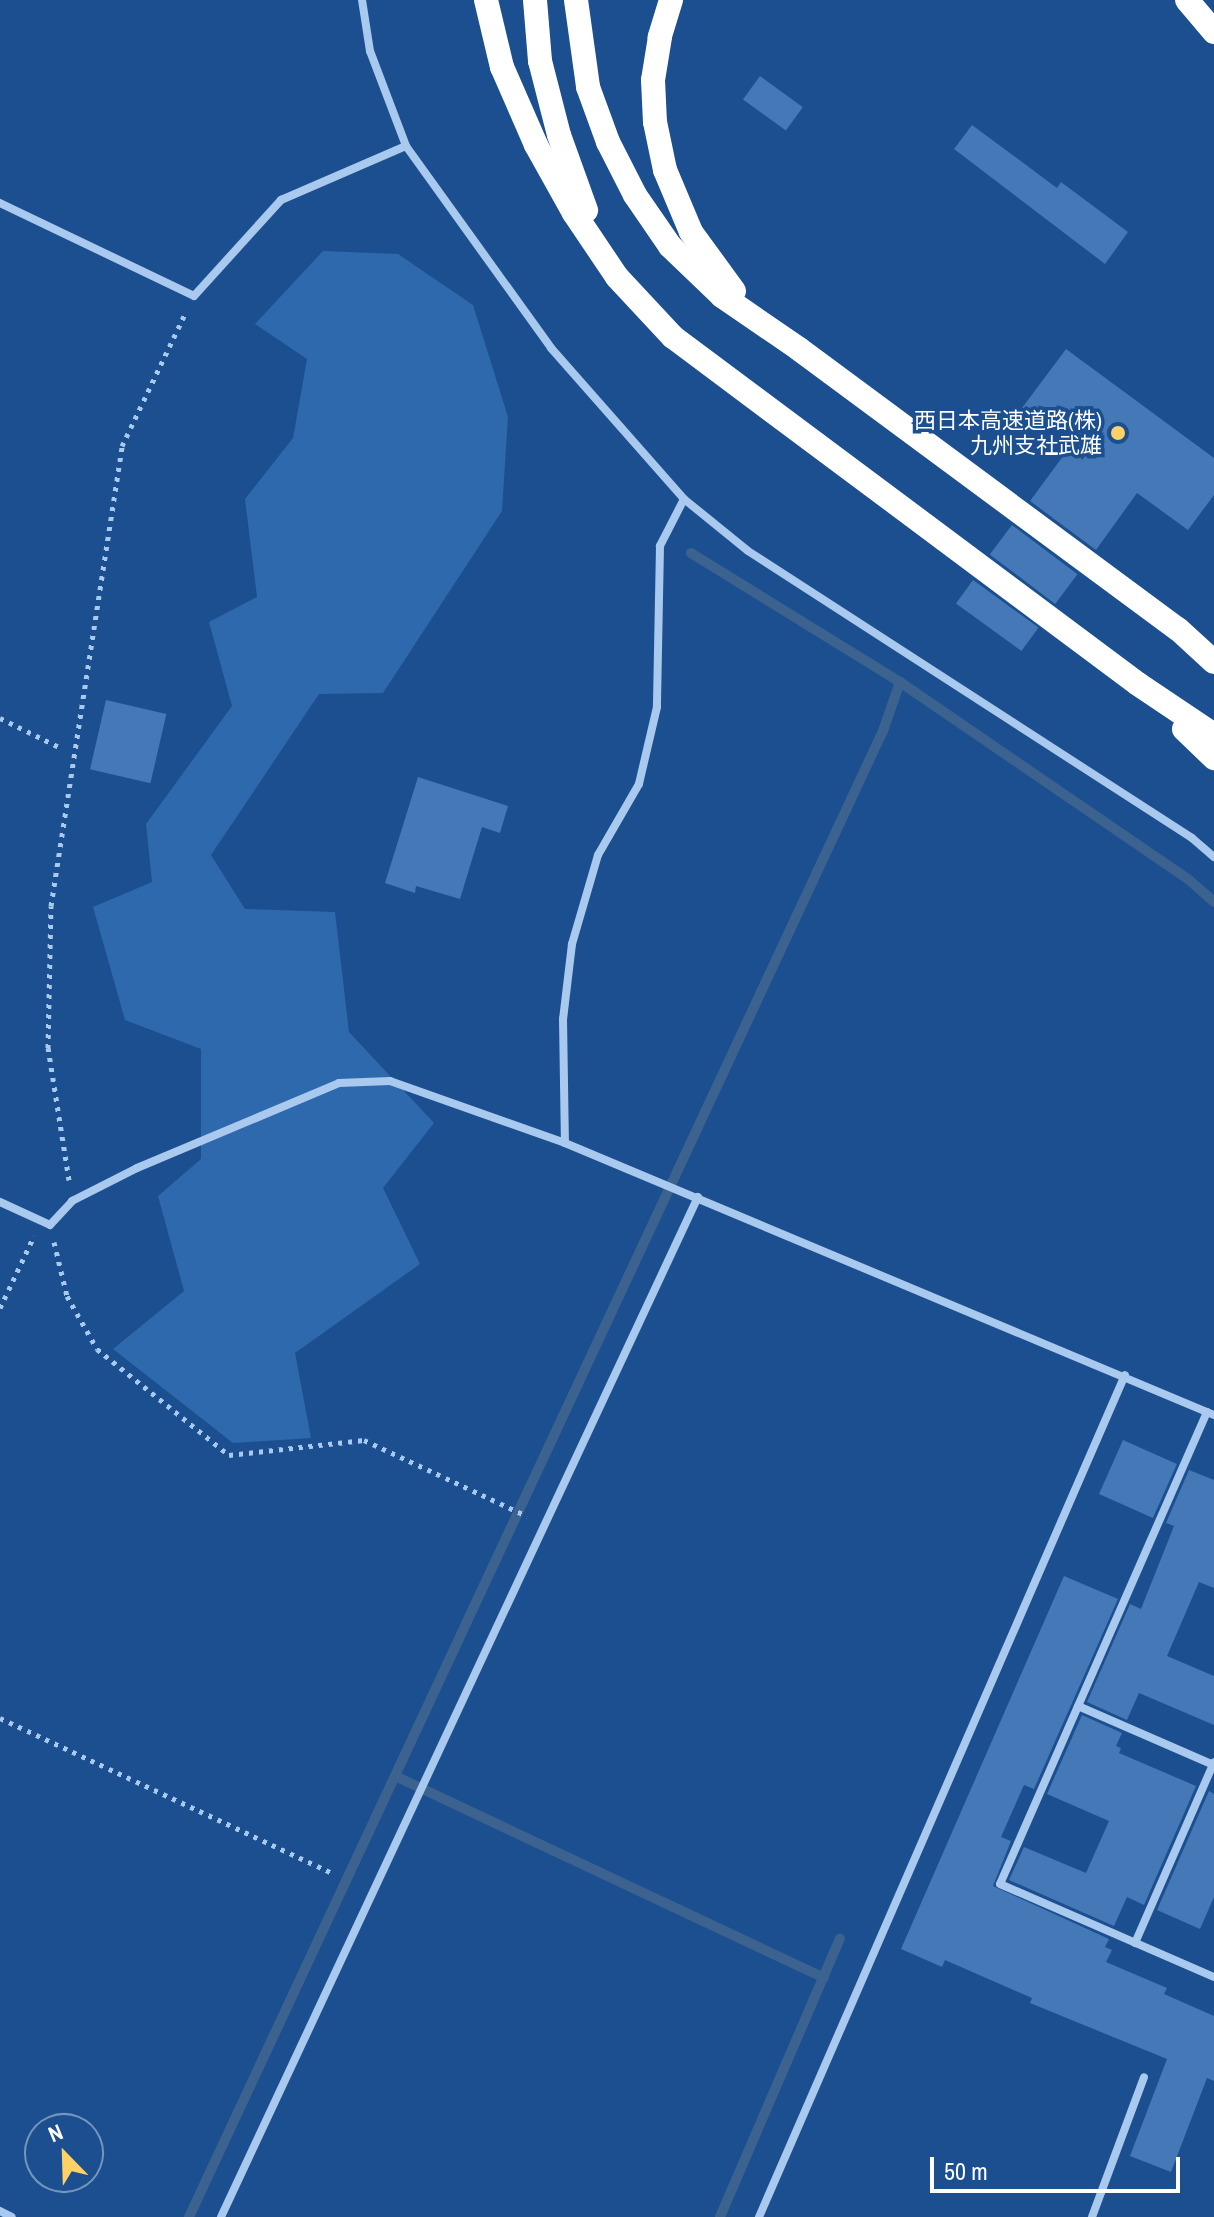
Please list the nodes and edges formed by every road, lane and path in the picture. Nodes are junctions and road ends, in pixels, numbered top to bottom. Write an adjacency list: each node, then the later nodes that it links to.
1 (362, 0): 8 (street)
2 (486, 0): 10 (highway)
3 (535, 0): 10 (highway)
4 (576, 0): 12 (highway)
5 (671, 0): 12 (highway)
6 (1187, 0): 7 (highway)
7 (1214, 32)
8 (406, 146): 11 (street); 13 (street)
9 (0, 203): 11 (street)
10 (617, 277): 17 (highway)
11 (194, 296): 25 (path)
12 (799, 349): 14 (highway)
13 (684, 499): 22 (street); 23 (street)
14 (1178, 629): 15 (highway); 16 (highway)
15 (1214, 651)
16 (1214, 662)
17 (1138, 684): 19 (highway); 21 (highway)
18 (0, 718): 20 (path)
19 (1214, 735)
20 (61, 748)
21 (1214, 758)
22 (1214, 857)
23 (565, 1143): 24 (street); 25 (street)
24 (698, 1197): 29 (street); 31 (street)
25 (72, 1201): 27 (street)
26 (0, 1202): 27 (street)
27 (50, 1225): 28 (path); 31 (path)
28 (0, 1308)
29 (1125, 1375): 30 (street); 42 (street)
30 (1211, 1414): 32 (street)
31 (544, 1524): 41 (street)
32 (1078, 1706): 34 (street); 36 (street)
33 (0, 1718): 35 (path)
34 (1214, 1764): 36 (street)
35 (332, 1873)
36 (1135, 1943): 37 (street)
37 (1214, 1977)
38 (1144, 2077): 43 (street)
39 (0, 2211): 40 (street)
40 (12, 2217)
41 (221, 2217)
42 (759, 2217)
43 (1092, 2217)

